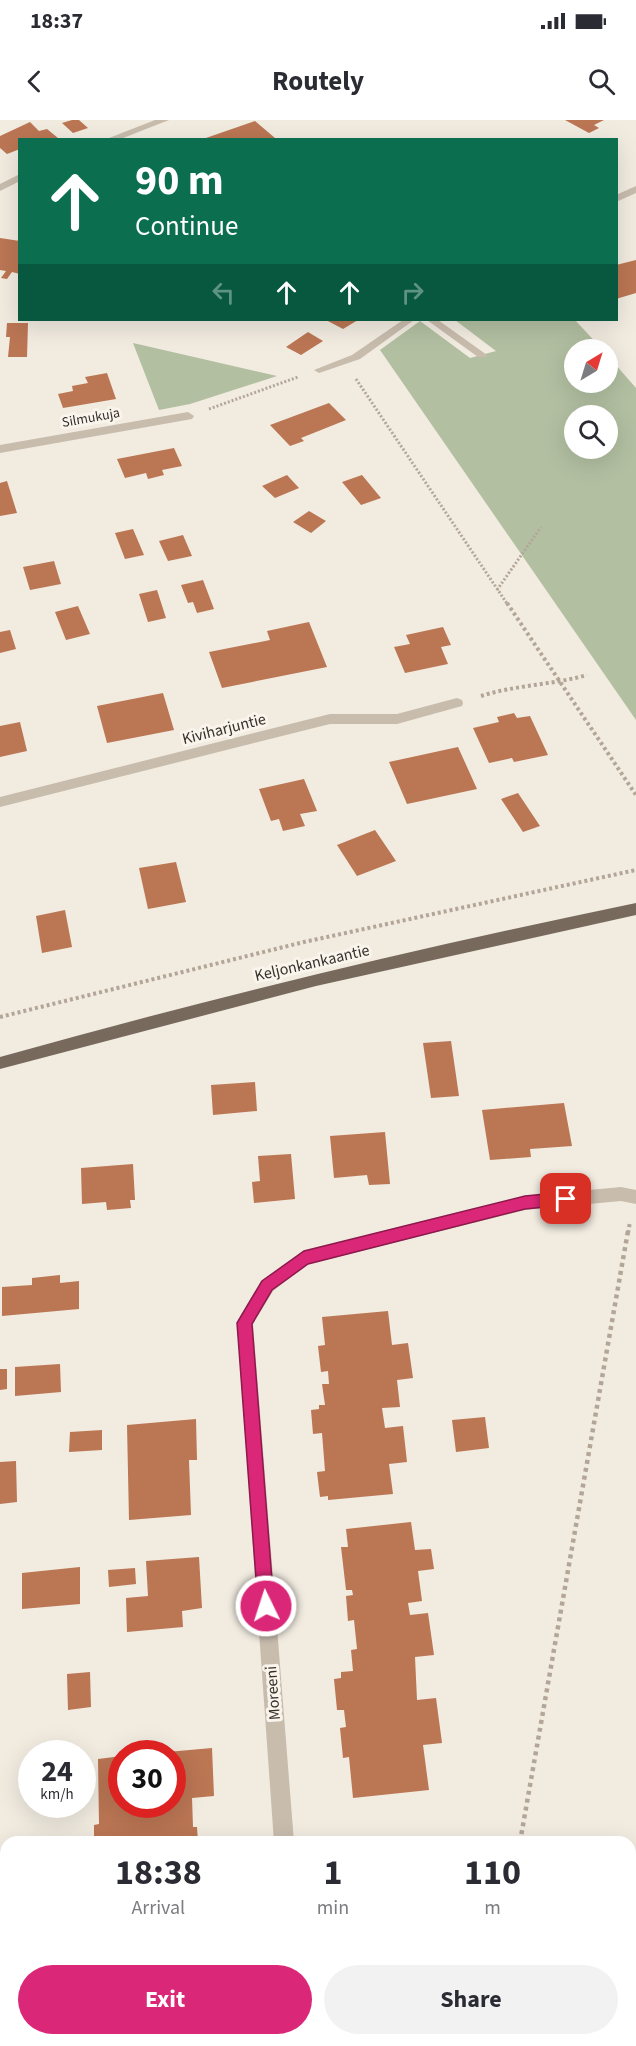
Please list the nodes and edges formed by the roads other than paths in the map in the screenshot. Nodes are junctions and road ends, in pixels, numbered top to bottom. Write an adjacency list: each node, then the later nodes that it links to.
1 (164, 120): 2 (street)
2 (114, 138)
3 (18, 178): 4 (street)
4 (0, 188)
5 (636, 189): 6 (street)
6 (618, 198)
7 (408, 321): 10 (street)
8 (433, 321): 9 (street)
9 (482, 355)
10 (319, 370)
11 (188, 416): 12 (street, Silmukuja)
12 (0, 449)
13 (457, 703): 14 (street, Kiviharjuntie)
14 (0, 802)
15 (636, 909): 16 (main road, Keljonkankaantie)
16 (0, 1063)
17 (635, 1197): 18 (street, Moreeni)
18 (284, 1836)

